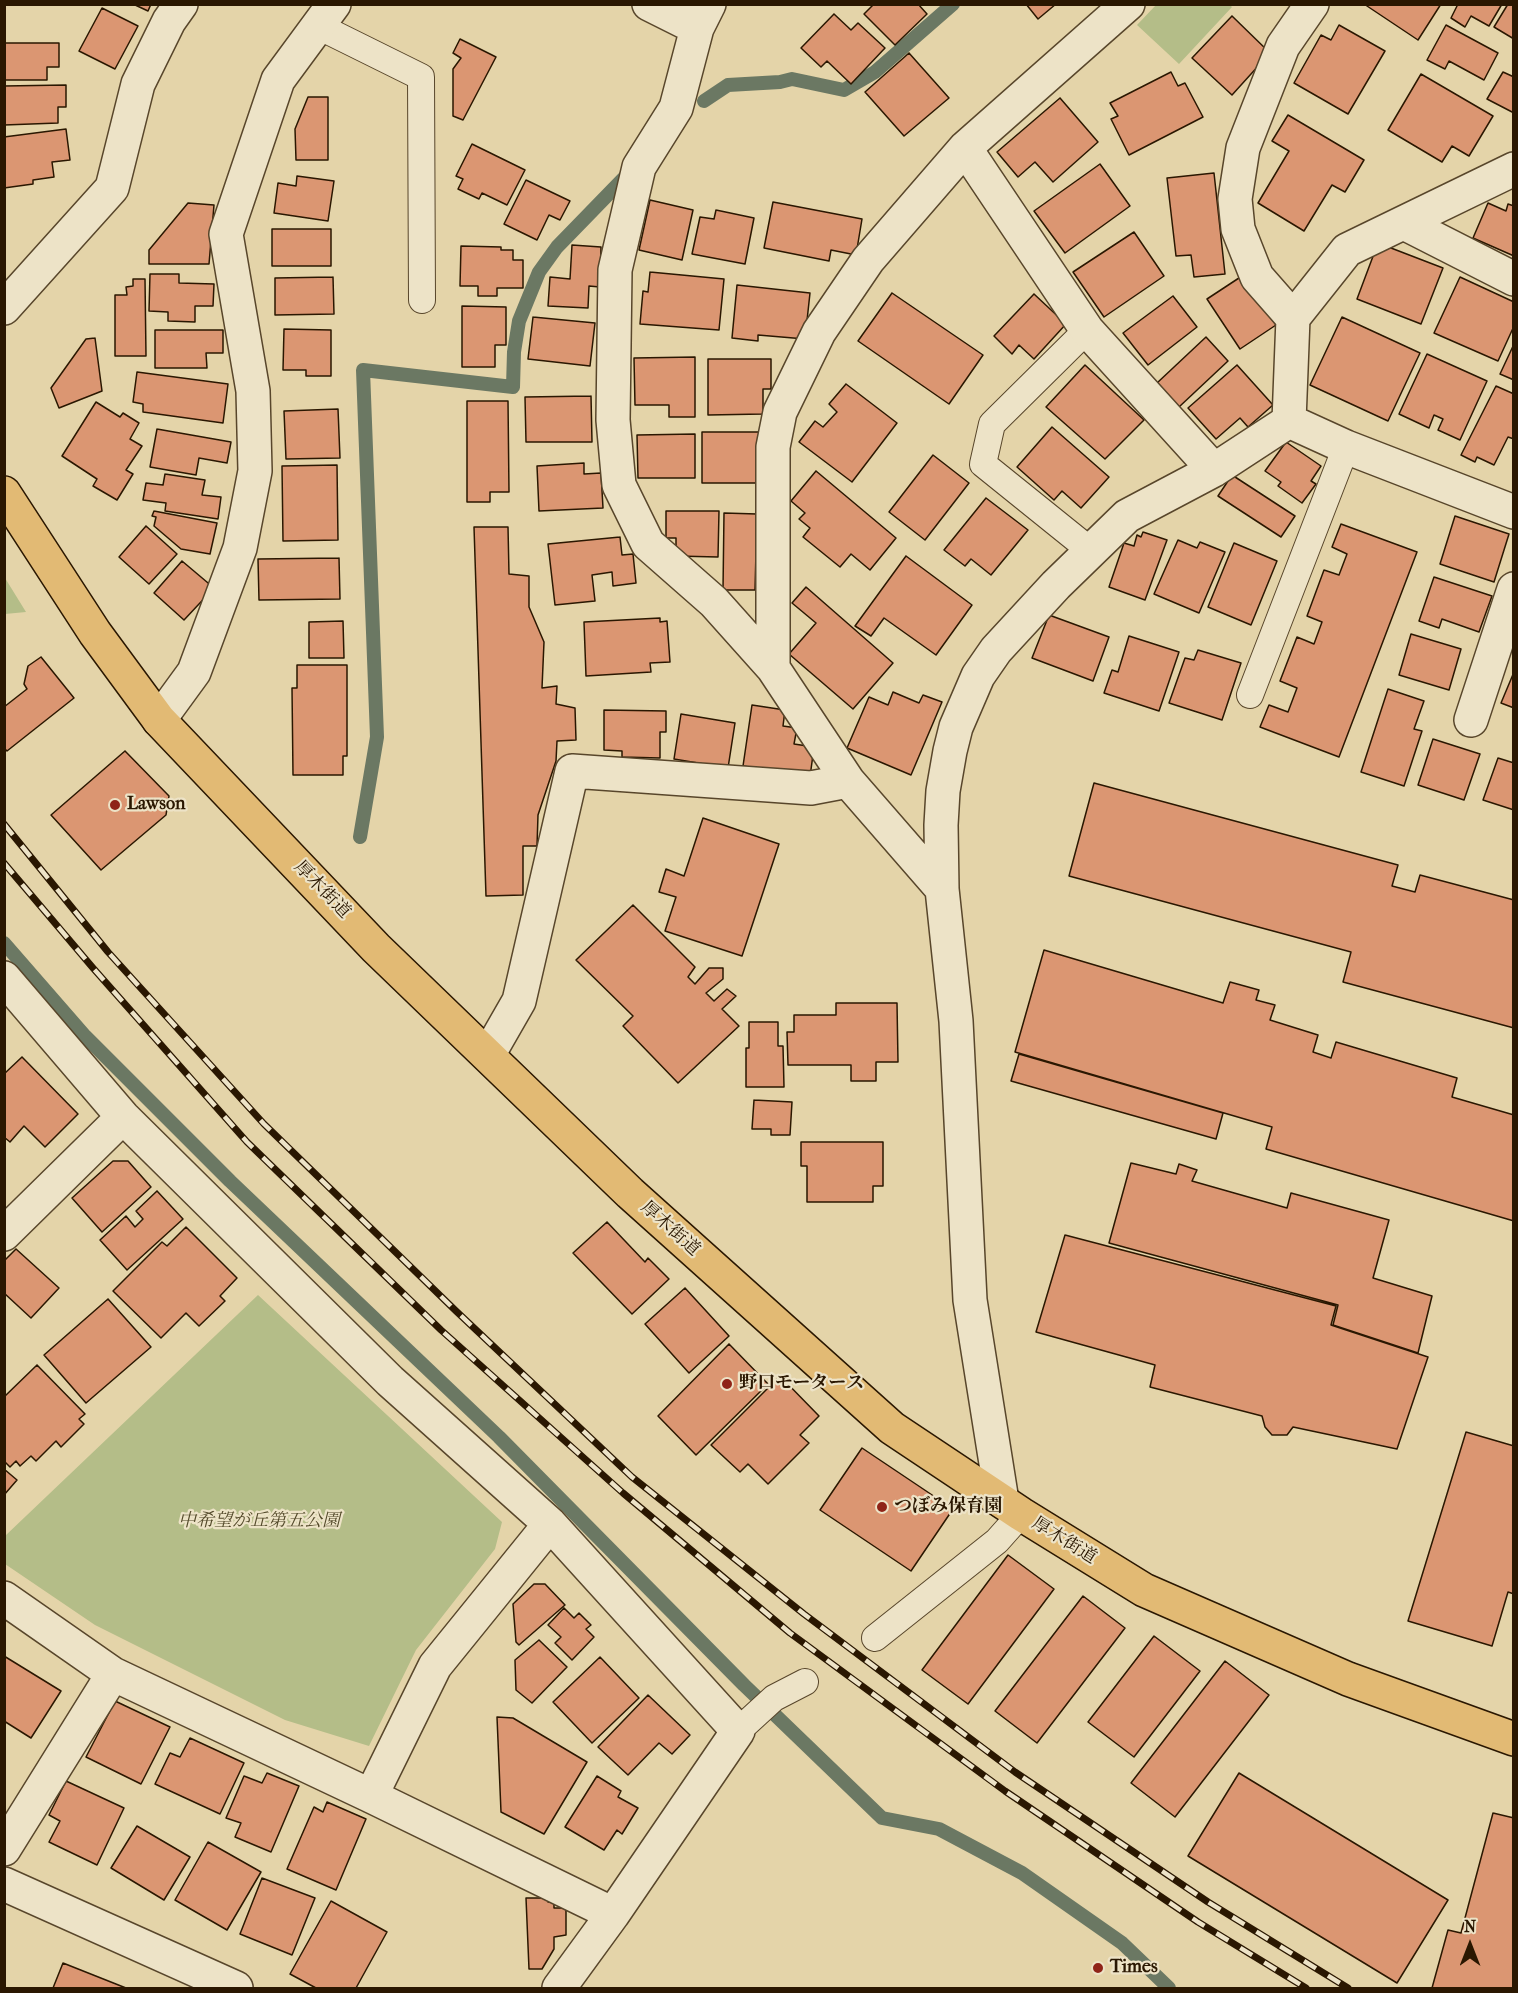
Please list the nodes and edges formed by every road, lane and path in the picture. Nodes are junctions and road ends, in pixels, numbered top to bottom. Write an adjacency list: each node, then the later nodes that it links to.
1 (181, 4): 12 (street)
2 (650, 4): 6 (street)
3 (1128, 4): 7 (street)
4 (1312, 4): 13 (street)
5 (326, 15): 11 (lane); 24 (street)
6 (703, 16): 22 (street)
7 (965, 148): 14 (street); 22 (street)
8 (1514, 169): 9 (street)
9 (1404, 223): 10 (street); 13 (street)
10 (1514, 279)
11 (422, 300)
12 (4, 308)
13 (1293, 318): 15 (street)
14 (1087, 330): 17 (street); 20 (lane)
15 (1289, 421): 16 (street); 17 (street)
16 (1346, 447): 19 (street); 23 (lane)
17 (1214, 470): 20 (street)
18 (4, 493): 24 (main road, 厚木街道)
19 (1514, 512)
20 (1091, 551): 27 (street)
21 (1514, 589): 25 (street)
22 (773, 668): 26 (street)
23 (1250, 695)
24 (159, 720): 29 (main road, 厚木街道)
25 (1471, 720)
26 (848, 781): 27 (street); 29 (street)
27 (942, 889): 32 (street)
28 (4, 978): 30 (street)
29 (488, 1055): 32 (main road, 厚木街道)
30 (123, 1117): 31 (street); 33 (street)
31 (4, 1234)
32 (1011, 1508): 35 (lane); 39 (main road, 厚木街道)
33 (550, 1524): 38 (street); 40 (street)
34 (4, 1598): 36 (street)
35 (875, 1638)
36 (112, 1674): 40 (street); 41 (street)
37 (805, 1682): 38 (lane)
38 (738, 1731): 43 (street)
39 (1514, 1738)
40 (371, 1796): 43 (street)
41 (4, 1849)
42 (4, 1884): 44 (street)
43 (613, 1914): 45 (street)
44 (236, 1989)
45 (559, 1989)

